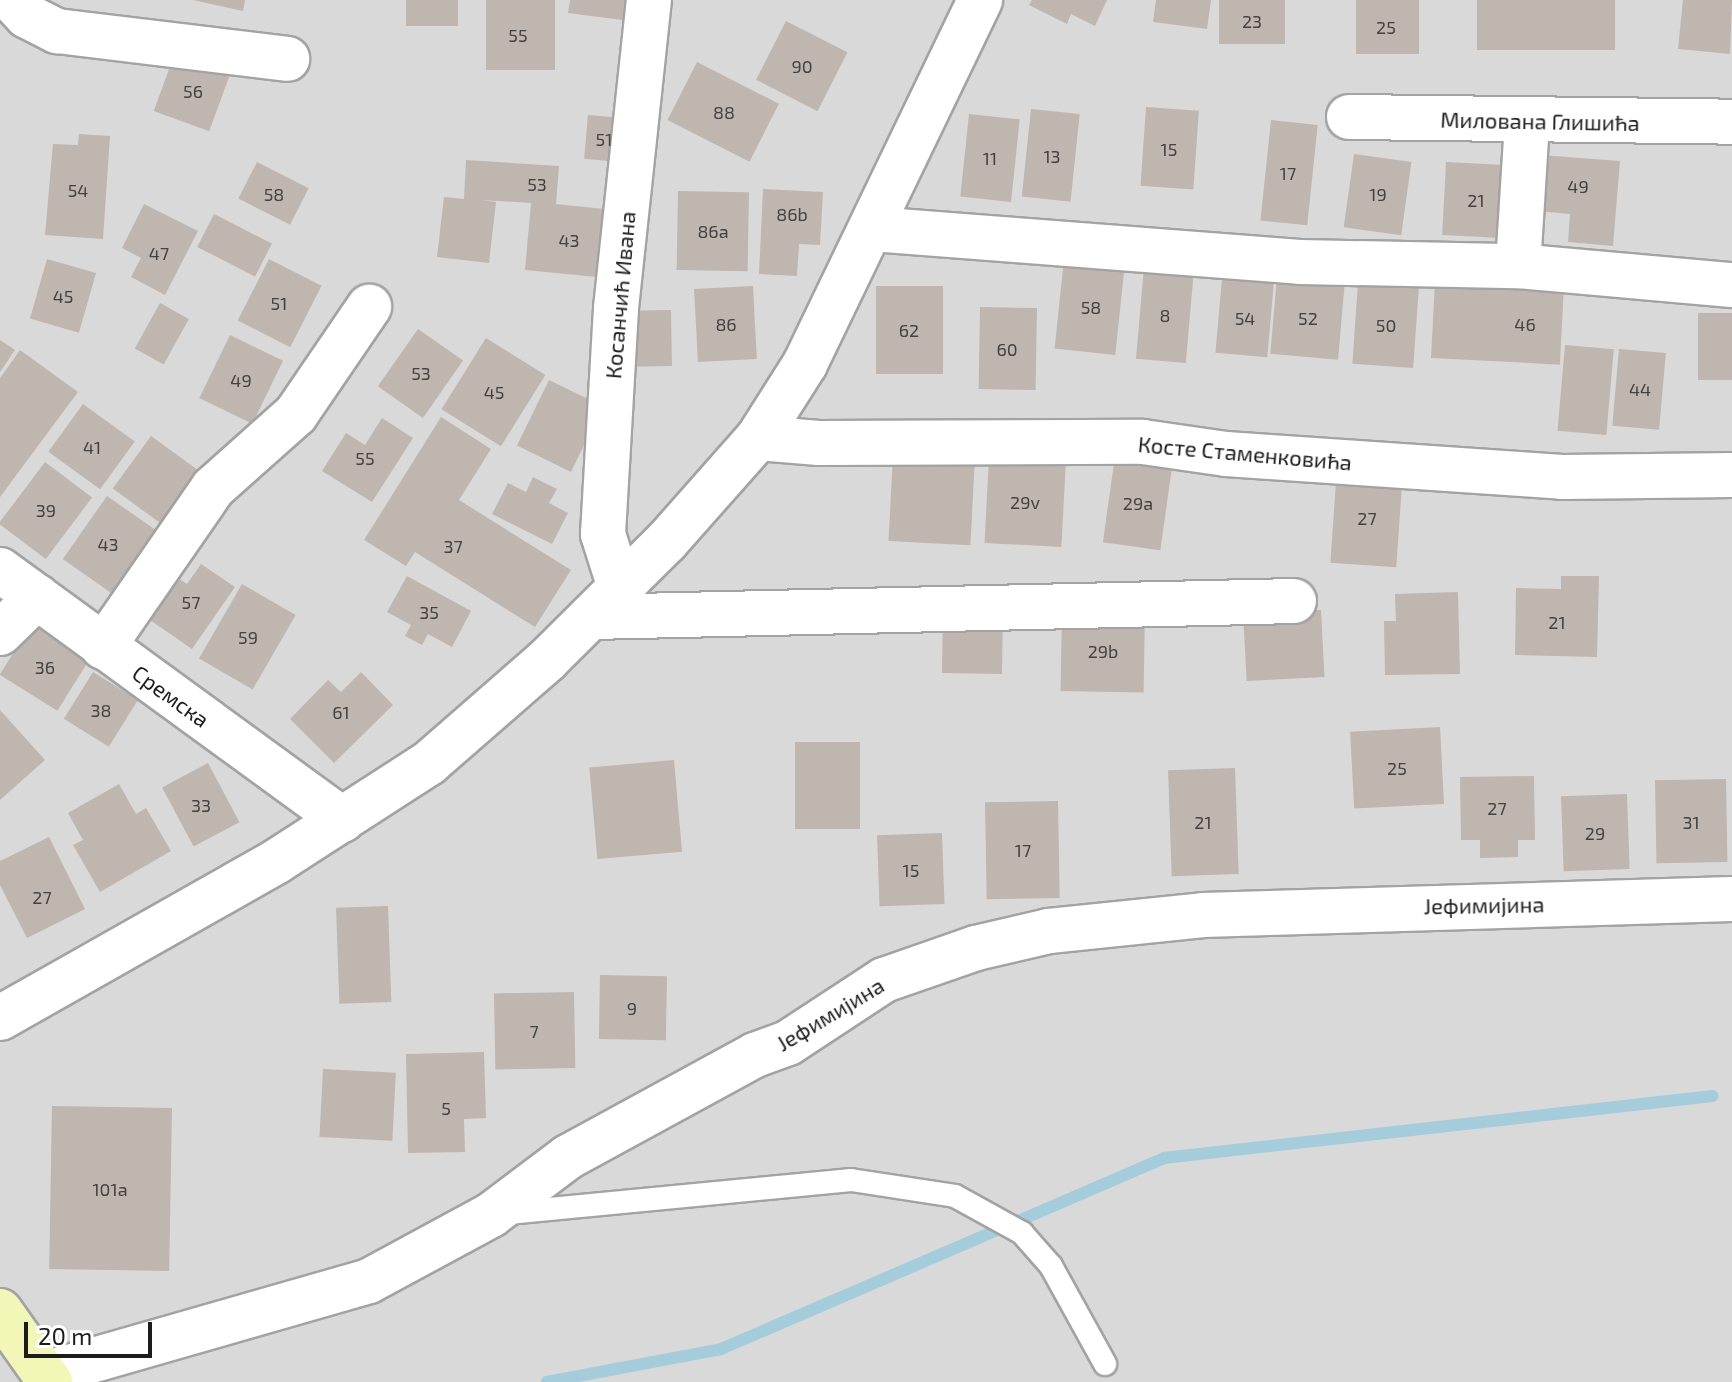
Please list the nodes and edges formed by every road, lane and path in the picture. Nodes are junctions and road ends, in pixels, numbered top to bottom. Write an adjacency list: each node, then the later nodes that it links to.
1 (12, 0): 4 (street)
2 (649, 0): 17 (street, Косанчић Ивана)
3 (980, 0): 8 (street)
4 (287, 59)
5 (1349, 117): 7 (street, Милована Глишића)
6 (1732, 122): 7 (street, Милована Глишића)
7 (1527, 123): 9 (street)
8 (872, 229): 9 (street); 12 (street)
9 (1518, 266): 10 (street)
10 (1732, 285)
11 (369, 307): 19 (street)
12 (758, 438): 13 (street, Косте Стаменковића); 17 (street)
13 (1732, 475)
14 (0, 570): 15 (street, Сремска)
15 (37, 597): 18 (street); 19 (street, Сремска)
16 (1294, 601): 17 (street)
17 (606, 602): 20 (street)
18 (0, 633)
19 (103, 647): 20 (street, Сремска)
20 (343, 820): 22 (street)
21 (1732, 899): 23 (street, Јефимијина)
22 (0, 1018)
23 (491, 1215): 25 (lane); 26 (street, Јефимијина)
24 (0, 1311): 26 (main road)
25 (1105, 1364)
26 (47, 1378)

